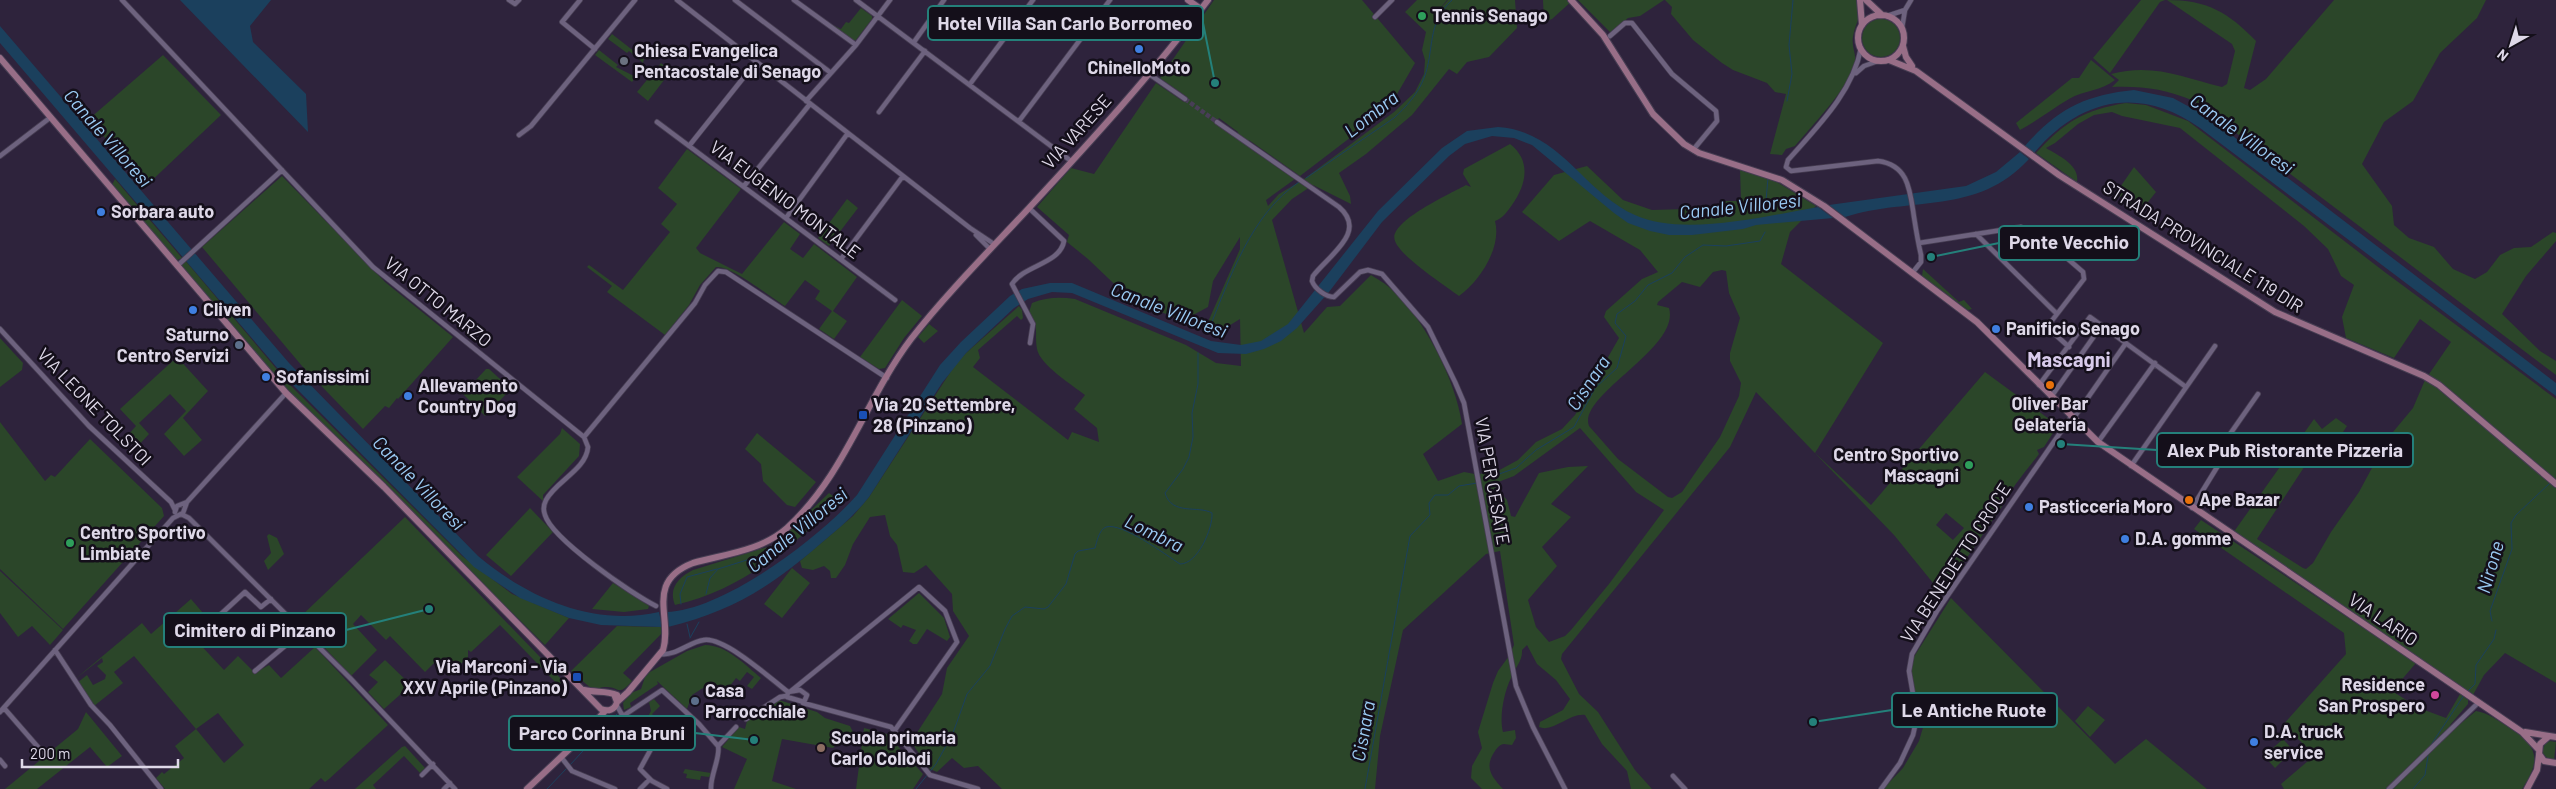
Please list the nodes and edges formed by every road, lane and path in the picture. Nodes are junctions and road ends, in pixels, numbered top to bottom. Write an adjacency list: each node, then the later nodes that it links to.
1 (122, 0): 57 (street, VIA OTTO MARZO)
2 (509, 0): 3 (street)
3 (519, 0)
4 (580, 0): 33 (street)
5 (635, 0): 33 (street)
6 (677, 0): 38 (street)
7 (735, 0): 40 (street)
8 (794, 0): 30 (street)
9 (856, 0): 23 (street)
10 (890, 0): 23 (street)
11 (944, 0): 29 (street)
12 (1033, 0): 43 (street)
13 (1110, 0): 48 (street)
14 (1188, 0): 21 (street)
15 (1208, 0): 21 (street, VIA VARESE)
16 (1392, 0): 25 (street)
17 (1571, 0): 54 (street, VIA LARIO)
18 (1860, 0): 26 (street)
19 (1866, 0): 24 (street)
20 (1911, 0): 22 (street)
21 (1201, 9): 41 (street, VIA VARESE)
22 (1904, 10): 24 (street); 27 (street)
23 (878, 16): 29 (street); 30 (street)
24 (1885, 16): 26 (street); 27 (street)
25 (1375, 17)
26 (1862, 25): 32 (street)
27 (1902, 28): 31 (street)
28 (1610, 36): 54 (street)
29 (914, 42): 34 (street)
30 (856, 45): 40 (street)
31 (1903, 45): 36 (street); 39 (street, STRADA PROVINCIALE 119 DIR)
32 (1861, 48): 37 (street); 42 (street)
33 (595, 49): 52 (street)
34 (925, 51): 43 (street); 46 (street)
35 (0, 58): 47 (street)
36 (1889, 60): 37 (street); 39 (street, STRADA PROVINCIALE 119 DIR)
37 (1878, 61): 42 (street)
38 (756, 62): 45 (street); 53 (street)
39 (1916, 70): 87 (street, STRADA PROVINCIALE 119 DIR)
40 (831, 73): 45 (street)
41 (1149, 74): 44 (street); 56 (street, VIA VARESE)
42 (1853, 76): 63 (street)
43 (970, 84): 48 (street)
44 (1185, 99)
45 (808, 102): 51 (street); 59 (street)
46 (879, 112)
47 (51, 117): 55 (street); 66 (street)
48 (1019, 121): 56 (street)
49 (657, 122): 53 (street, VIA EUGENIO MONTALE)
50 (1217, 122): 142 (street, VIA PER CESATE)
51 (848, 134): 58 (street); 61 (street)
52 (519, 135)
53 (689, 146): 59 (street, VIA EUGENIO MONTALE)
54 (1693, 150): 67 (street, VIA LARIO)
55 (0, 156)
56 (1072, 161): 60 (street, VIA VARESE)
57 (282, 170): 66 (street); 84 (street, VIA OTTO MARZO)
58 (903, 176): 64 (street); 65 (street)
59 (744, 186): 61 (street, VIA EUGENIO MONTALE)
60 (1029, 208): 64 (street, VIA VARESE); 72 (street)
61 (786, 218): 65 (street, VIA EUGENIO MONTALE)
62 (1976, 234): 63 (street); 69 (street); 69 (street)
63 (1918, 243): 67 (street)
64 (992, 246): 77 (street, VIA VARESE)
65 (841, 259): 68 (street, VIA EUGENIO MONTALE)
66 (179, 263): 80 (street)
67 (1913, 272): 78 (street, VIA LARIO)
68 (895, 300)
69 (2056, 313): 75 (street)
70 (2102, 325): 73 (street); 75 (street); 82 (street)
71 (0, 329): 89 (street, VIA LEONE TOLSTOI)
72 (1030, 343)
73 (2126, 343): 76 (street); 83 (street, VIA BENEDETTO CROCE)
74 (2215, 346): 79 (street)
75 (2069, 347): 78 (street)
76 (2155, 363): 79 (street); 85 (street)
77 (887, 378): 84 (street); 95 (street, VIA VARESE)
78 (2040, 385): 82 (street, VIA LARIO)
79 (2186, 387): 86 (street)
80 (286, 393): 89 (street); 98 (street)
81 (2258, 394): 88 (street)
82 (2051, 397): 83 (street, VIA LARIO)
83 (2072, 418): 85 (street, VIA LARIO); 144 (street, VIA BENEDETTO CROCE)
84 (584, 437): 91 (street)
85 (2098, 442): 86 (street, VIA LARIO)
86 (2131, 466): 88 (street, VIA LARIO)
87 (2556, 484)
88 (2192, 508): 107 (street, VIA LARIO)
89 (180, 510): 90 (street); 94 (street)
90 (270, 598): 92 (street); 93 (street)
91 (656, 606)
92 (303, 631): 96 (street); 126 (street)
93 (196, 637)
94 (54, 650): 110 (street); 133 (street)
95 (662, 651): 101 (street); 102 (street)
96 (255, 671)
97 (800, 683): 99 (street); 102 (street); 117 (street)
98 (582, 690): 100 (street); 109 (street)
99 (800, 690): 102 (street); 104 (street)
100 (603, 691): 103 (street); 109 (street)
101 (628, 692): 103 (street); 105 (street)
102 (788, 693): 106 (street); 114 (street)
103 (614, 694): 105 (street)
104 (807, 699): 106 (street); 108 (street)
105 (617, 703): 111 (street); 113 (street)
106 (803, 703): 108 (street)
107 (2478, 703): 118 (street, VIA LARIO); 145 (street)
108 (810, 704): 117 (street)
109 (597, 705): 111 (street); 115 (street)
110 (4, 708): 112 (street); 122 (street)
111 (608, 710): 113 (street); 115 (street)
112 (0, 712)
113 (622, 715): 120 (street); 131 (street)
114 (746, 719)
115 (595, 723): 123 (street)
116 (736, 727): 120 (street)
117 (895, 730): 141 (street)
118 (2522, 732): 119 (street, VIA LARIO); 121 (street, VIA LARIO)
119 (2553, 736): 121 (street)
120 (718, 746): 140 (street)
121 (2539, 752): 125 (street, VIA LARIO); 130 (street)
122 (44, 754)
123 (561, 757): 136 (street); 137 (street)
124 (0, 760): 127 (street)
125 (2554, 763): 130 (street)
126 (433, 764): 128 (street); 132 (street)
127 (5, 766)
128 (422, 775)
129 (1673, 776): 143 (street)
130 (2535, 776): 146 (street)
131 (650, 779): 138 (street); 139 (street)
132 (450, 783): 134 (street); 135 (street)
133 (161, 789)
134 (444, 789)
135 (455, 789)
136 (527, 789)
137 (616, 789)
138 (640, 789)
139 (667, 789)
140 (711, 789)
141 (978, 789)
142 (1565, 789)
143 (1684, 789)
144 (1881, 789)
145 (2389, 789)
146 (2527, 789)

